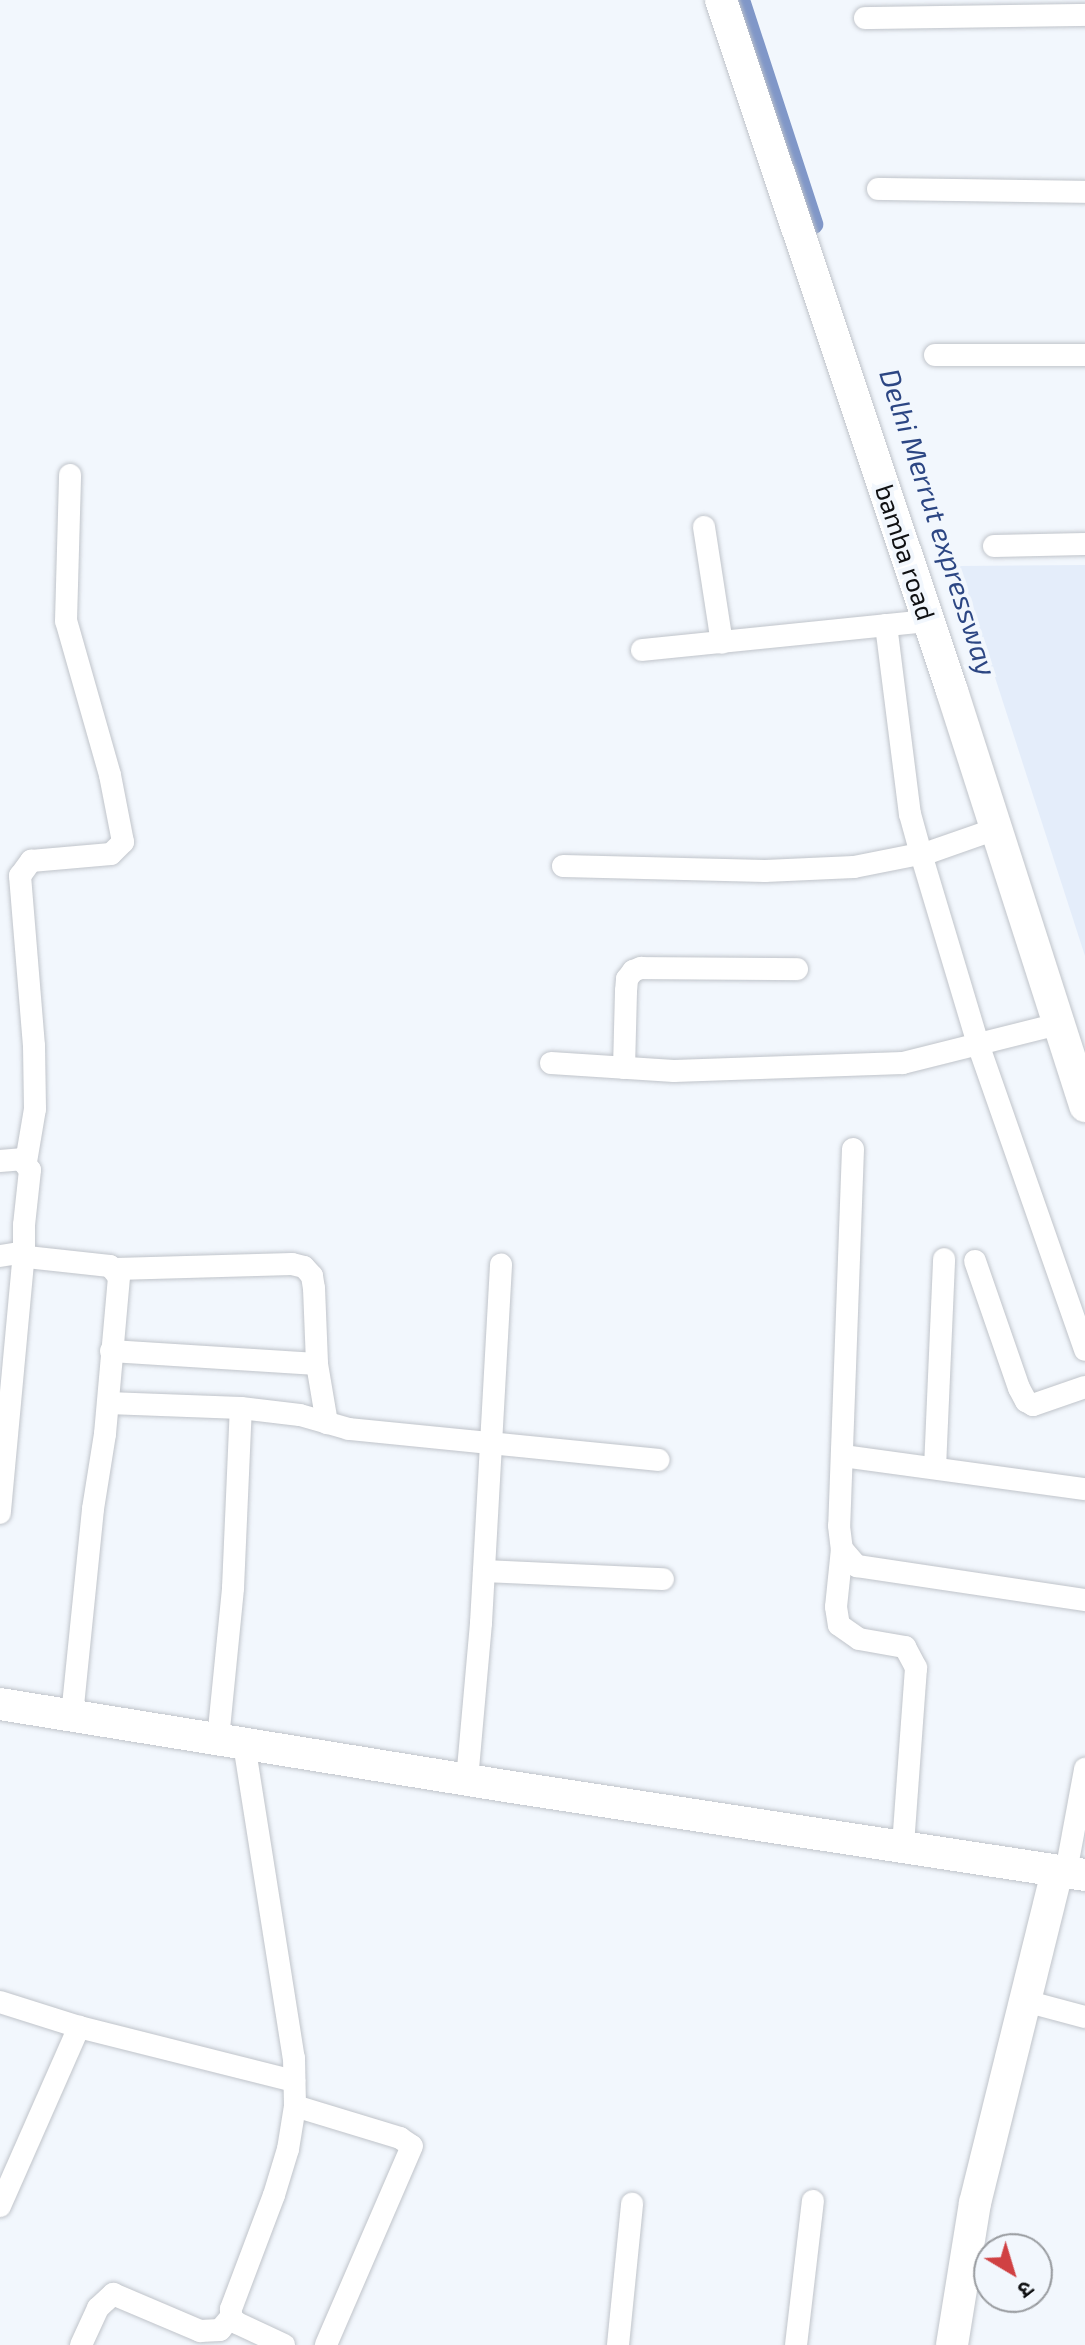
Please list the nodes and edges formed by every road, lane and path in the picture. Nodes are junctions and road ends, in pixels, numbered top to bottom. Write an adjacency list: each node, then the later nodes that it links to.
1 (721, 0): 12 (street, bamba road)
2 (1085, 15): 3 (street)
3 (865, 18)
4 (878, 189): 5 (street)
5 (1085, 192)
6 (935, 355): 7 (street)
7 (1085, 355)
8 (70, 475): 27 (street)
9 (704, 527): 14 (street)
10 (1085, 544): 11 (street)
11 (994, 546)
12 (929, 621): 13 (street); 16 (street, bamba road)
13 (886, 625): 14 (street); 17 (street)
14 (722, 643): 15 (street)
15 (642, 650)
16 (996, 829): 17 (street); 20 (street, bamba road)
17 (921, 854): 18 (street); 21 (street)
18 (563, 866)
19 (797, 969): 23 (street)
20 (1058, 1024): 21 (street); 24 (street, bamba road)
21 (978, 1044): 23 (street); 35 (street)
22 (551, 1063): 23 (street)
23 (624, 1068)
24 (1085, 1106)
25 (853, 1149): 44 (street)
26 (0, 1161): 27 (street)
27 (26, 1162): 28 (street)
28 (24, 1252): 29 (street); 33 (street); 34 (street)
29 (0, 1256)
30 (944, 1259): 46 (street)
31 (975, 1261): 38 (street)
32 (501, 1265): 43 (street)
33 (116, 1269): 36 (street); 37 (street)
34 (8, 1337): 41 (street)
35 (1085, 1350)
36 (111, 1351): 37 (street); 39 (street)
37 (317, 1364): 42 (street)
38 (1085, 1387)
39 (108, 1403): 40 (street); 55 (street)
40 (241, 1408): 42 (street); 56 (street)
41 (4, 1418): 47 (street)
42 (327, 1423): 43 (street)
43 (491, 1445): 45 (street); 51 (street)
44 (843, 1456): 46 (street); 50 (street)
45 (658, 1460)
46 (935, 1468): 48 (street)
47 (2, 1472): 49 (street)
48 (1085, 1489)
49 (0, 1513)
50 (842, 1549): 53 (street); 59 (street)
51 (484, 1571): 52 (street); 58 (street)
52 (663, 1579)
53 (1085, 1600)
54 (0, 1704): 55 (street)
55 (72, 1715): 56 (street)
56 (231, 1742): 58 (street); 65 (street)
57 (1085, 1769): 60 (street)
58 (467, 1780): 59 (street)
59 (903, 1847): 60 (street)
60 (1069, 1873): 61 (street)
61 (1025, 2001): 63 (street); 76 (street)
62 (0, 2002): 64 (street)
63 (1085, 2017)
64 (79, 2027): 65 (street); 69 (street)
65 (294, 2081): 66 (street)
66 (295, 2106): 70 (street); 73 (street)
67 (813, 2201): 75 (street)
68 (632, 2204): 74 (street)
69 (0, 2206)
70 (222, 2331): 71 (street); 72 (street)
71 (81, 2345)
72 (284, 2345)
73 (326, 2345)
74 (618, 2345)
75 (796, 2345)
76 (952, 2345)

